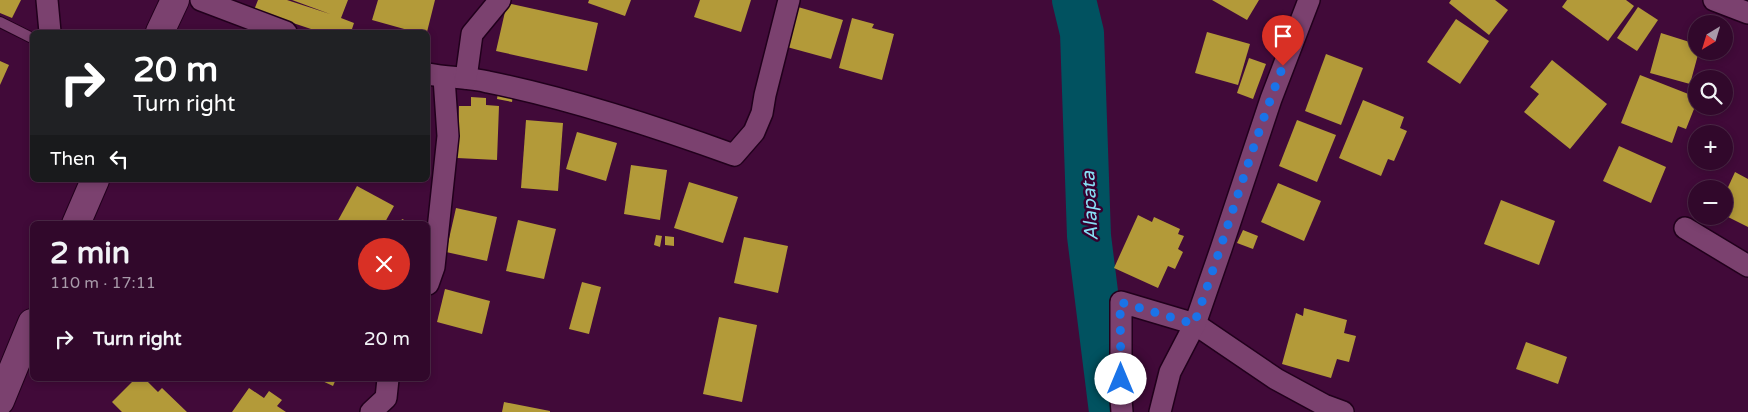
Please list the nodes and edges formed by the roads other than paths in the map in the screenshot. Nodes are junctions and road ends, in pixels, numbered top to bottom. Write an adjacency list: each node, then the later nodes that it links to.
1 (47, 0): 10 (street)
2 (175, 0): 11 (main road)
3 (202, 0): 12 (street)
4 (500, 0): 15 (street)
5 (789, 0): 15 (street)
6 (1309, 0): 21 (street)
7 (1714, 0): 8 (street)
8 (1748, 13)
9 (0, 22): 13 (lane)
10 (50, 30)
11 (161, 30)
12 (281, 30)
13 (30, 37)
14 (436, 76): 15 (street); 20 (street)
15 (466, 78)
16 (94, 182): 17 (main road)
17 (77, 221)
18 (1685, 228): 19 (street)
19 (1748, 266)
20 (430, 278)
21 (1194, 324): 26 (street); 27 (street); 28 (street)
22 (30, 328): 24 (main road)
23 (388, 381): 25 (street)
24 (0, 401)
25 (371, 412)
26 (1122, 412)
27 (1160, 412)
28 (1343, 412)

